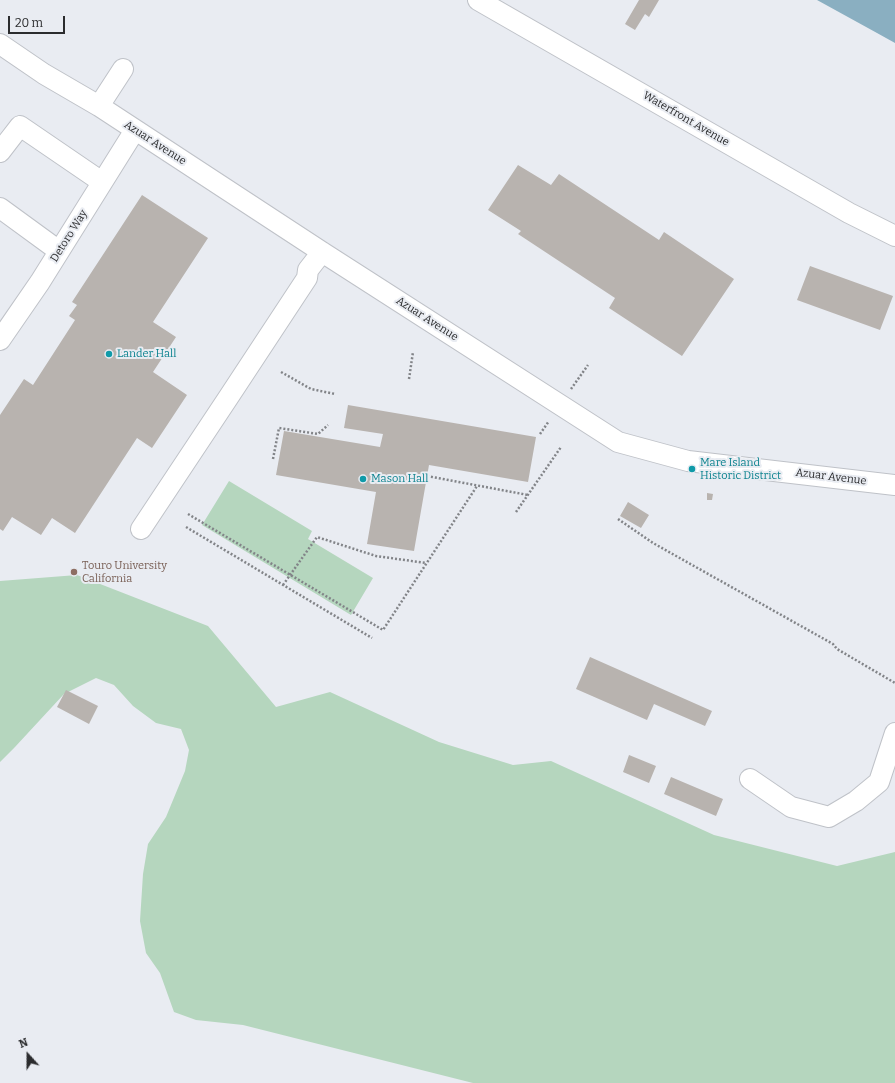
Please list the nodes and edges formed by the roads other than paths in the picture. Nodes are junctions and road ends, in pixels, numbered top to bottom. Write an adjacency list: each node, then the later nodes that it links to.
1 (478, 0): 9 (street, Waterfront Avenue)
2 (0, 44): 4 (street, Azuar Avenue)
3 (123, 69): 4 (street)
4 (99, 106): 5 (street, Azuar Avenue)
5 (135, 130): 7 (street, Detoro Way); 11 (street, Azuar Avenue)
6 (0, 152): 7 (street)
7 (102, 182): 10 (street, Detoro Way)
8 (0, 208): 10 (street)
9 (895, 236)
10 (59, 252): 12 (street, Detoro Way)
11 (322, 252): 13 (street, Azuar Avenue); 14 (street)
12 (0, 340)
13 (895, 485)
14 (141, 529)
15 (895, 733): 16 (street)
16 (750, 779)

